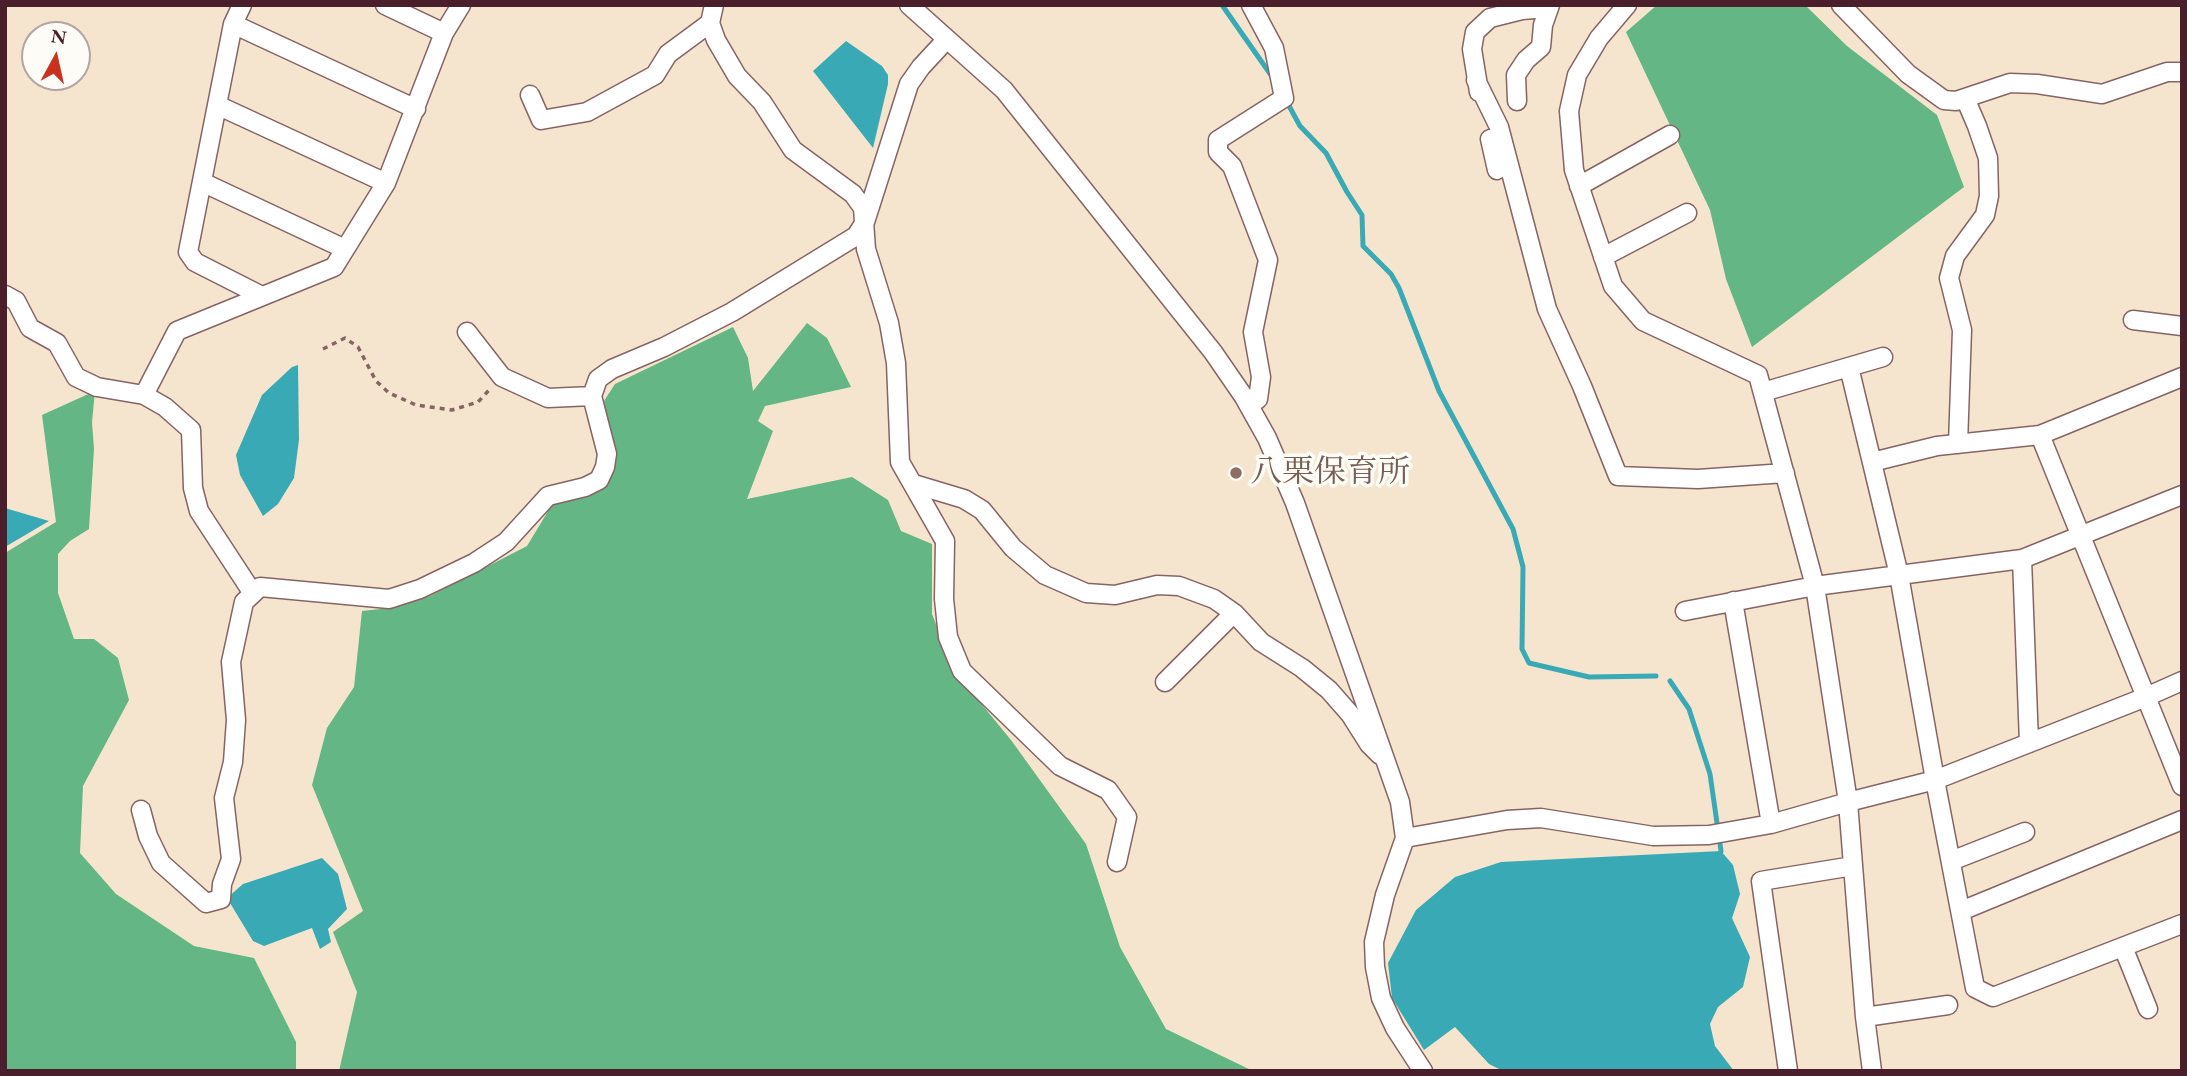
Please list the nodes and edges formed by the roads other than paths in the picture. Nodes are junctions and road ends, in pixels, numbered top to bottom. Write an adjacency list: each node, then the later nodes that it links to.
1 (242, 5): 10 (street)
2 (385, 5): 11 (street)
3 (461, 5): 11 (street)
4 (909, 5): 12 (street)
5 (1251, 5): 40 (street)
6 (1627, 5): 24 (street)
7 (1840, 5): 16 (street)
8 (1548, 7): 14 (street); 17 (street)
9 (712, 14): 15 (street); 26 (street)
10 (233, 24): 18 (street); 19 (street)
11 (444, 33): 19 (street)
12 (946, 40): 26 (street); 40 (street)
13 (2182, 72): 16 (street)
14 (1476, 80): 21 (street); 44 (street)
15 (530, 95)
16 (1965, 98): 42 (street)
17 (1517, 102)
18 (217, 105): 22 (street); 23 (street)
19 (416, 109): 23 (street)
20 (1670, 135): 24 (street)
21 (1497, 170)
22 (202, 182): 27 (street); 30 (street)
23 (386, 183): 27 (street)
24 (1580, 186): 28 (street)
25 (1688, 213): 28 (street)
26 (865, 222): 39 (street); 45 (street)
27 (345, 249): 30 (street)
28 (1604, 257): 37 (street)
29 (5, 295): 38 (street)
30 (262, 296): 38 (street)
31 (2133, 320): 32 (street)
32 (2182, 326)
33 (467, 332): 39 (street)
34 (1883, 357): 35 (street)
35 (1849, 367): 37 (street); 43 (street)
36 (2182, 377): 41 (street)
37 (1763, 393): 44 (street)
38 (144, 395): 51 (street)
39 (592, 396): 51 (street)
40 (1249, 406): 59 (street)
41 (2040, 435): 42 (street); 47 (street)
42 (1958, 444): 43 (street)
43 (1872, 462): 49 (street)
44 (1785, 473): 50 (street)
45 (914, 484): 54 (street); 69 (street)
46 (2182, 495): 47 (street)
47 (2081, 536): 48 (street); 57 (street)
48 (2022, 559): 49 (street); 58 (street)
49 (1899, 575): 50 (street); 60 (street)
50 (1815, 586): 52 (street); 62 (street)
51 (253, 592): 63 (street)
52 (1733, 601): 53 (street); 65 (street)
53 (1685, 611)
54 (1234, 613): 56 (street); 59 (street)
55 (2182, 681): 57 (street)
56 (1165, 682)
57 (2146, 697): 58 (street); 61 (street)
58 (2029, 743): 60 (street)
59 (1385, 760): 67 (street)
60 (1935, 780): 62 (street); 68 (street)
61 (2182, 786)
62 (1848, 802): 65 (street); 70 (street)
63 (141, 810)
64 (2182, 820): 71 (street)
65 (1771, 824): 67 (street)
66 (2025, 832): 68 (street)
67 (1405, 838): 77 (street)
68 (1951, 861): 71 (street)
69 (1117, 862)
70 (1853, 866): 76 (street); 78 (street)
71 (1961, 911): 73 (street)
72 (2182, 924): 73 (street)
73 (2123, 947): 75 (street)
74 (1948, 1005): 76 (street)
75 (2148, 1009)
76 (1864, 1017): 79 (street)
77 (1423, 1071)
78 (1787, 1071)
79 (1872, 1071)

